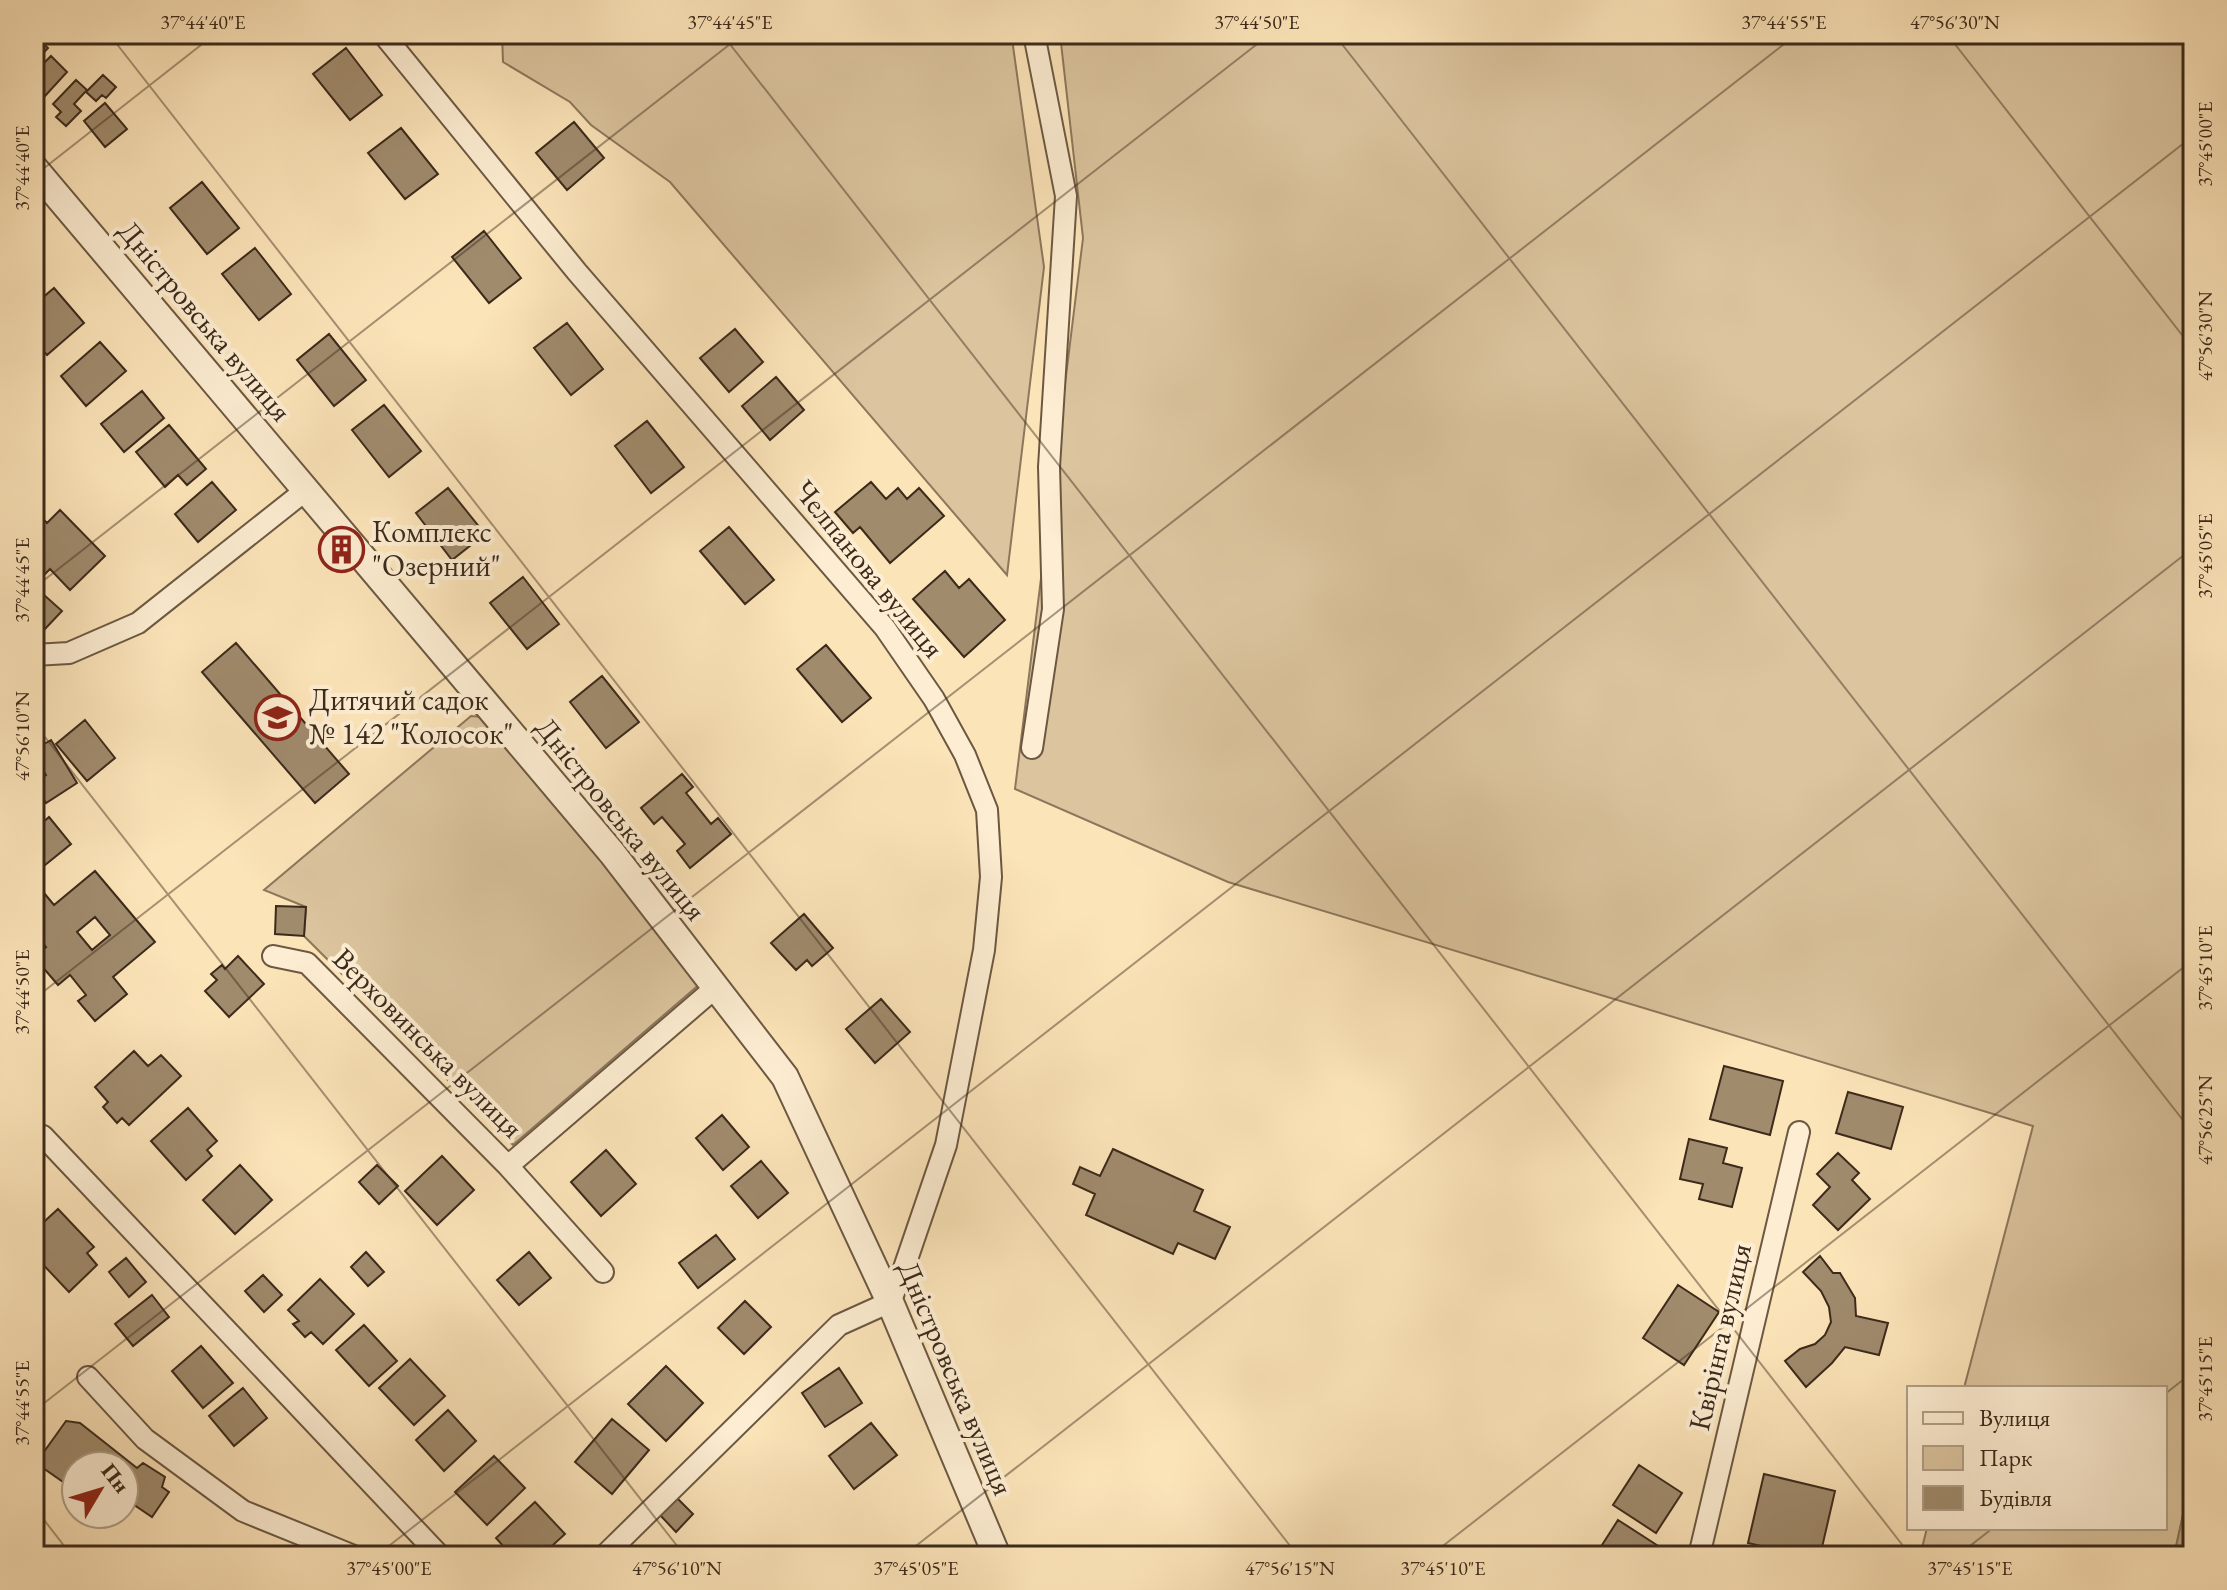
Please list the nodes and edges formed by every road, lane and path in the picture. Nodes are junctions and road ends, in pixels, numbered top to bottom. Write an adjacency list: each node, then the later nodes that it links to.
1 (383, 34): 13 (street, Челпанова вулиця)
2 (1034, 34): 6 (street)
3 (34, 168): 4 (street, Дністровська вулиця)
4 (306, 490): 5 (street); 8 (street, Дністровська вулиця)
5 (34, 655)
6 (1032, 748)
7 (273, 956): 11 (street, Верховинська вулиця)
8 (715, 988): 11 (street, Верховинська вулиця); 13 (street, Дністровська вулиця)
9 (1799, 1132): 19 (street, Квірінга вулиця)
10 (43, 1136): 16 (street)
11 (508, 1166): 12 (street)
12 (603, 1272)
13 (890, 1302): 17 (street); 18 (street, Дністровська вулиця)
14 (88, 1377): 15 (street)
15 (354, 1556)
16 (440, 1556)
17 (604, 1556)
18 (997, 1556)
19 (1699, 1556)

